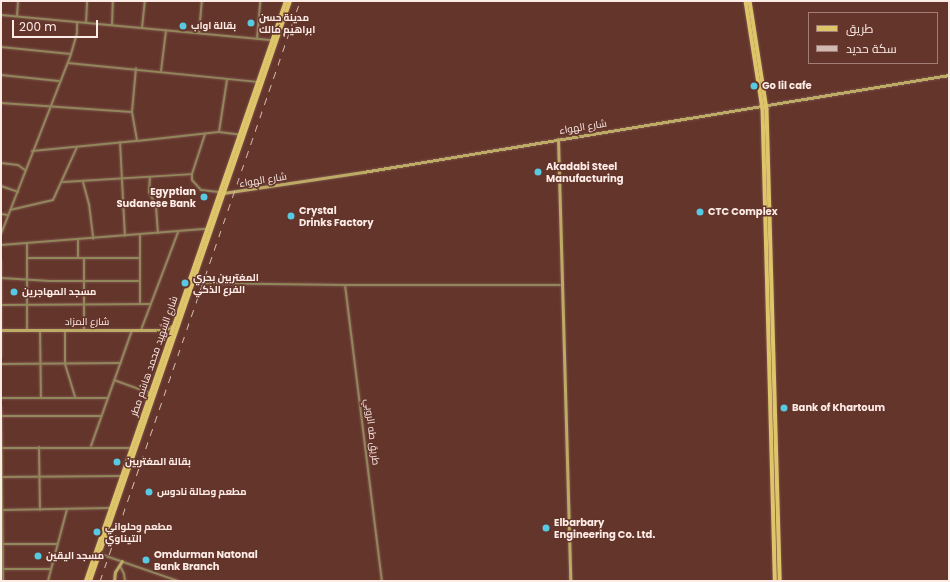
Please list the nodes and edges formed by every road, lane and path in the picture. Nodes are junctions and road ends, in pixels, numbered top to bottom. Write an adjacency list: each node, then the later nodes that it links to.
1 (18, 1): 12 (street)
2 (87, 1): 14 (street)
3 (113, 1): 15 (street)
4 (145, 1): 16 (street)
5 (202, 1): 18 (street)
6 (260, 1): 19 (street)
7 (286, 1): 20 (main road, شارع الشهيد محمد هاشم مطر)
8 (290, 1): 20 (main road, شارع الشهيد محمد هاشم مطر)
9 (746, 1): 32 (main road)
10 (750, 1): 32 (main road)
11 (1, 15): 12 (street)
12 (17, 16): 13 (street)
13 (77, 22): 14 (street); 22 (street)
14 (86, 23): 15 (street)
15 (112, 25): 16 (street)
16 (142, 28): 17 (street)
17 (166, 30): 18 (street); 25 (street)
18 (199, 33): 19 (street)
19 (257, 39): 20 (street)
20 (274, 41): 30 (main road, شارع الشهيد محمد هاشم مطر); 37 (main road, شارع الشهيد محمد هاشم مطر)
21 (1, 47): 22 (street)
22 (71, 54): 23 (street)
23 (68, 63): 24 (street); 29 (street)
24 (136, 68): 25 (street); 34 (street)
25 (162, 71): 28 (street)
26 (1, 75): 29 (street)
27 (949, 75): 32 (street, شارع الهواء)
28 (227, 79): 30 (street); 35 (street)
29 (60, 81): 33 (street)
30 (257, 82): 37 (main road, شارع الشهيد محمد هاشم مطر)
31 (1, 103): 33 (street)
32 (764, 106): 38 (street, شارع الهواء); 140 (main road); 141 (main road)
33 (49, 107): 34 (street); 42 (street)
34 (132, 112): 40 (street)
35 (219, 132): 36 (street); 37 (street)
36 (204, 134): 40 (street); 45 (street)
37 (241, 134): 52 (main road, شارع الشهيد محمد هاشم مطر)
38 (558, 139): 52 (street, شارع الهواء); 78 (street)
39 (120, 141): 40 (street); 41 (street); 47 (street)
40 (137, 141)
41 (77, 147): 42 (street); 48 (street)
42 (32, 151): 44 (street)
43 (1, 163): 44 (street)
44 (25, 170): 51 (street)
45 (192, 174): 46 (street); 52 (street)
46 (150, 177): 47 (street); 59 (street)
47 (122, 179): 49 (street); 61 (street)
48 (63, 182): 49 (street); 53 (street)
49 (83, 182): 62 (street)
50 (1, 186): 51 (street)
51 (18, 192): 53 (street)
52 (221, 192): 56 (main road, شارع الشهيد محمد هاشم مطر); 76 (main road, شارع الشهيد محمد هاشم مطر)
53 (10, 210): 55 (street)
54 (1, 214): 55 (street)
55 (8, 215): 58 (street)
56 (206, 229): 57 (street); 85 (main road, شارع الشهيد محمد هاشم مطر)
57 (178, 232): 59 (street); 82 (street)
58 (1, 234)
59 (158, 234): 60 (street)
60 (140, 235): 61 (street); 69 (street)
61 (126, 236): 62 (street)
62 (93, 239): 63 (street)
63 (78, 240): 64 (street); 67 (street)
64 (27, 243): 65 (street); 66 (street)
65 (1, 245)
66 (27, 258): 67 (street); 73 (street)
67 (78, 258): 68 (street)
68 (84, 258): 69 (street); 74 (street)
69 (140, 258): 75 (street)
70 (1, 261): 71 (street)
71 (1, 274): 72 (street)
72 (1, 278): 73 (street); 79 (street)
73 (27, 280): 74 (street); 84 (street)
74 (84, 281): 75 (street); 80 (street)
75 (140, 281): 81 (street)
76 (192, 282): 77 (street); 94 (main road, شارع الشهيد محمد هاشم مطر)
77 (344, 285): 78 (street); 138 (street, طريق طه الروبي)
78 (560, 285): 139 (street)
79 (1, 292): 83 (street)
80 (84, 304): 81 (street); 84 (street); 90 (street)
81 (140, 304): 82 (street)
82 (151, 304): 92 (street)
83 (1, 305): 84 (street); 86 (street)
84 (27, 305): 87 (street)
85 (172, 326): 92 (street, شارع المزاد); 94 (main road, شارع الشهيد محمد هاشم مطر)
86 (1, 330): 87 (street, شارع المزاد); 93 (street)
87 (27, 330): 88 (street, شارع المزاد)
88 (40, 330): 89 (street, شارع المزاد); 98 (street)
89 (65, 330): 90 (street, شارع المزاد); 99 (street)
90 (84, 330): 91 (street, شارع المزاد)
91 (132, 330): 92 (street, شارع المزاد); 96 (street)
92 (141, 330)
93 (1, 353): 95 (street)
94 (164, 356): 101 (main road, شارع الشهيد محمد هاشم مطر); 126 (main road, شارع الشهيد محمد هاشم مطر)
95 (1, 357)
96 (120, 363): 99 (street); 100 (street)
97 (1, 364): 98 (street)
98 (40, 364): 99 (street); 104 (street)
99 (65, 364): 102 (street)
100 (114, 380): 101 (street); 105 (street)
101 (149, 393): 114 (main road, شارع الشهيد محمد هاشم مطر)
102 (75, 397): 104 (street); 105 (street)
103 (1, 398): 104 (street)
104 (41, 398)
105 (107, 398): 108 (street)
106 (1, 407): 107 (street)
107 (2, 416): 108 (street); 109 (street)
108 (101, 416): 111 (street)
109 (1, 421): 110 (street)
110 (1, 443): 113 (street)
111 (91, 446): 112 (street); 114 (street)
112 (39, 447): 113 (street); 117 (street)
113 (2, 448): 115 (street)
114 (130, 448): 116 (main road, شارع الشهيد محمد هاشم مطر)
115 (1, 465): 118 (street)
116 (121, 476): 117 (street); 119 (main road, شارع الشهيد محمد هاشم مطر)
117 (39, 477): 118 (street); 122 (street)
118 (2, 478): 121 (street)
119 (109, 508): 120 (street); 133 (main road, شارع الشهيد محمد هاشم مطر)
120 (67, 509): 122 (street); 125 (street)
121 (2, 510): 122 (street); 123 (street)
122 (40, 510)
123 (1, 537): 124 (street)
124 (3, 544): 125 (street); 129 (street)
125 (57, 544): 130 (street)
126 (99, 553): 127 (street); 134 (main road, شارع الشهيد محمد هاشم مطر)
127 (122, 561): 128 (street); 137 (street)
128 (120, 566): 135 (street); 136 (street)
129 (3, 569): 130 (street); 131 (street)
130 (50, 569): 132 (street)
131 (3, 581)
132 (48, 581)
133 (86, 581)
134 (90, 581)
135 (114, 581)
136 (124, 581)
137 (178, 581)
138 (382, 581)
139 (570, 581)
140 (775, 581)
141 (780, 581)

